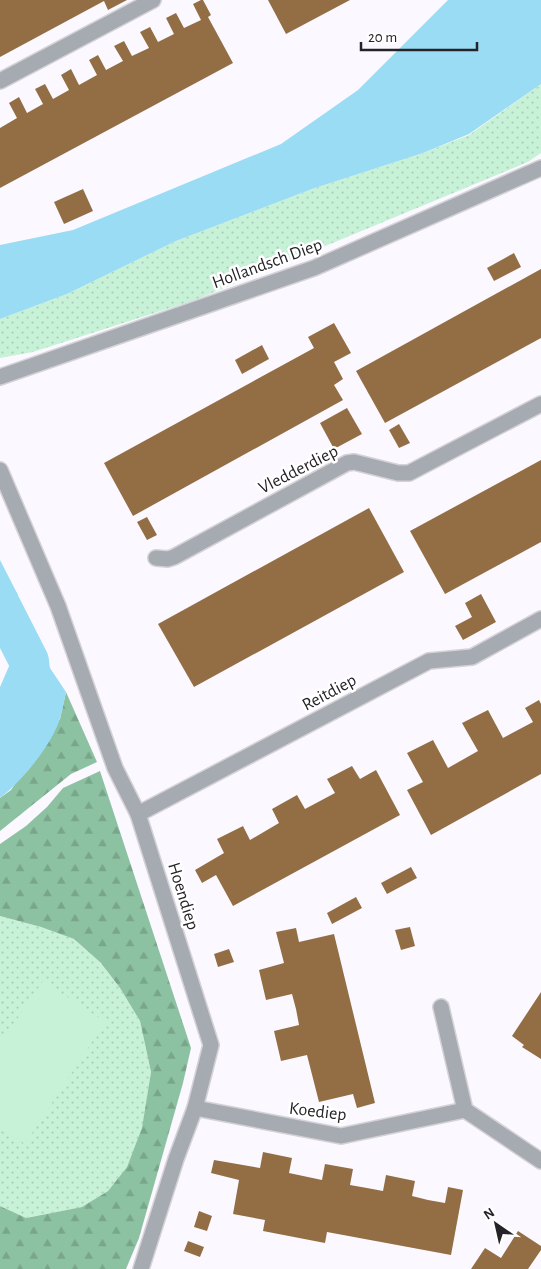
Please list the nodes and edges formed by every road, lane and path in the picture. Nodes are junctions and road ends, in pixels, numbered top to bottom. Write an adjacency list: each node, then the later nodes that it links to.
1 (153, 0): 2 (street)
2 (0, 81)
3 (541, 168): 4 (street, Hollandsch Diep)
4 (0, 377)
5 (541, 404): 7 (street, Vledderdiep)
6 (0, 470): 9 (street, Hoendiep)
7 (156, 558)
8 (541, 619): 9 (street, Reitdiep)
9 (138, 814): 11 (street, Hoendiep)
10 (441, 1007): 12 (street)
11 (195, 1108): 12 (street, Koediep); 14 (street, Hoendiep)
12 (465, 1110): 13 (street)
13 (541, 1162)
14 (141, 1269)

